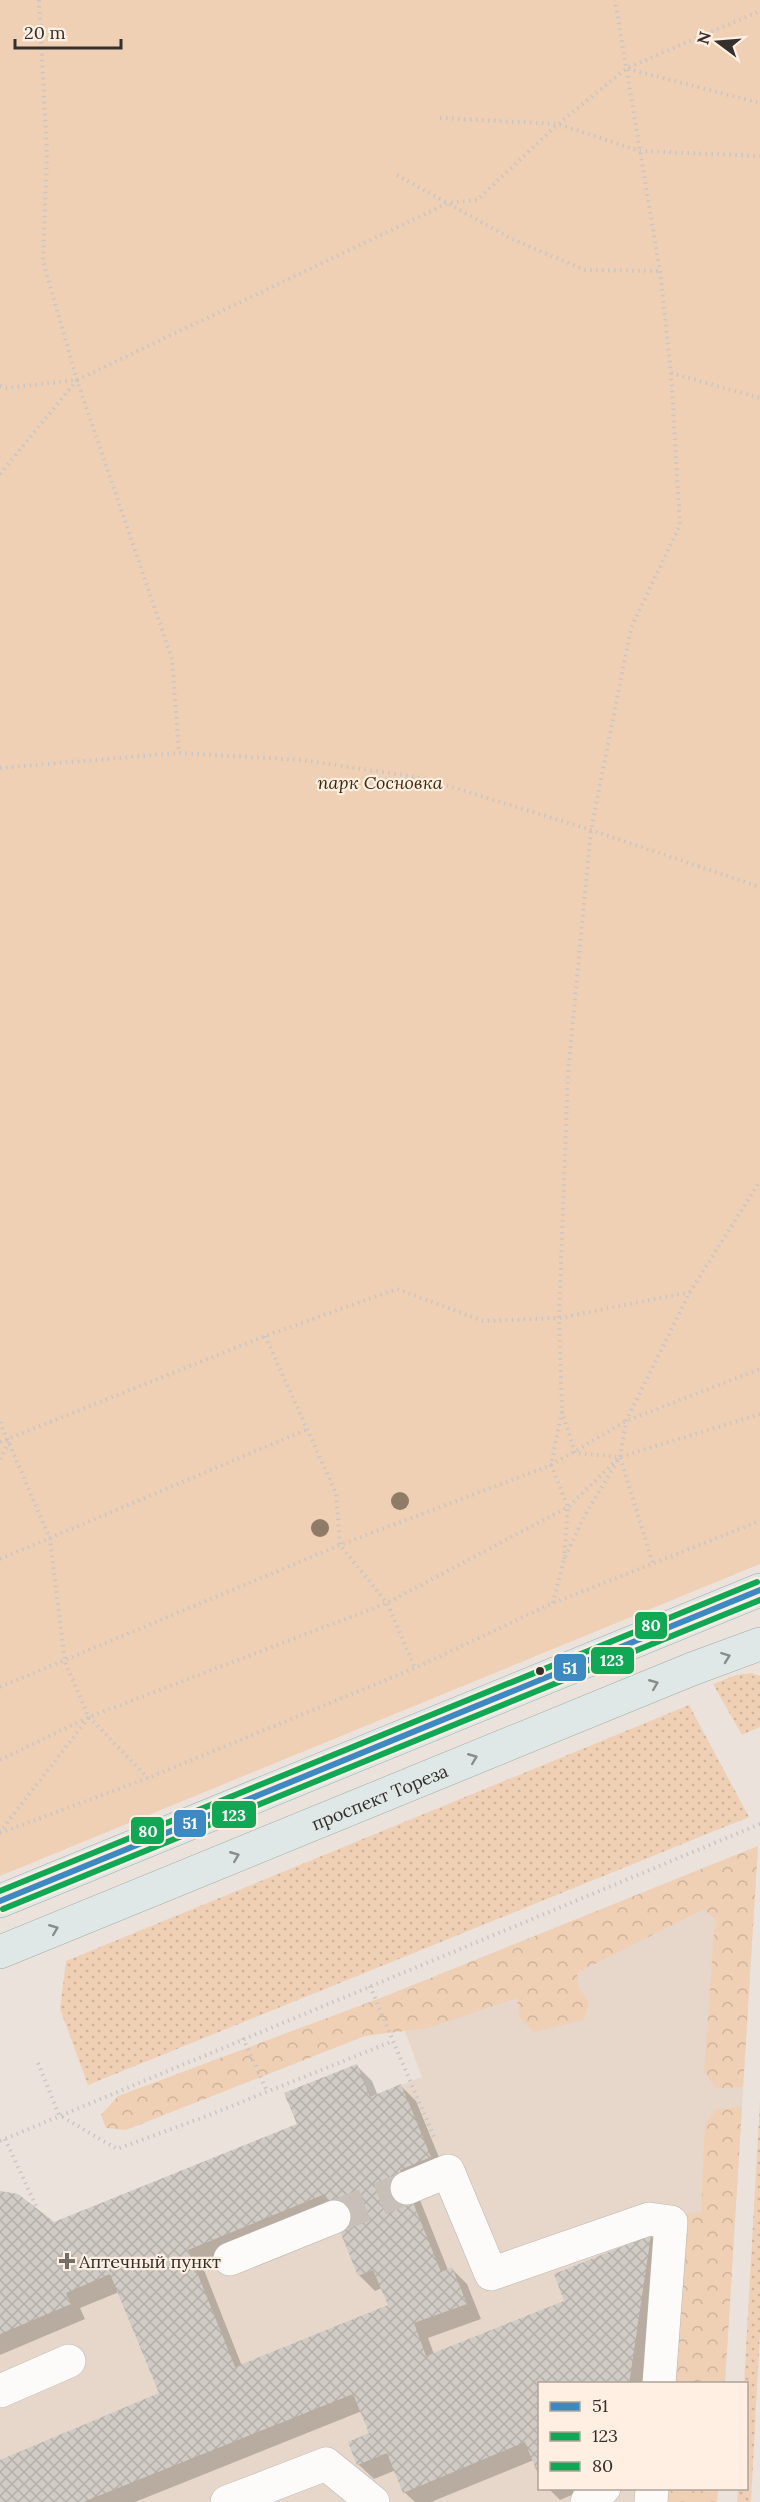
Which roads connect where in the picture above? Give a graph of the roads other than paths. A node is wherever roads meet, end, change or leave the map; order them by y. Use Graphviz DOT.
graph roads {
  1 [pos="760,1590"];
  2 [pos="760,1644"];
  3 [pos="0,1901"];
  4 [pos="0,1952"];
  5 [pos="407,2188"];
  6 [pos="334,2217"];
  7 [pos="230,2259"];
  8 [pos="69,2361"];
  9 [pos="659,2382"];
  10 [pos="0,2391"];
  11 [pos="602,2490"];
  12 [pos="228,2502"];
  13 [pos="373,2502"];
  14 [pos="587,2502"];
  1 -- 3 [label="main road"];
  4 -- 2 [label="main road, проспект Тореза, one-way"];
  5 -- 9 [label="lane"];
  6 -- 7 [label="lane"];
  8 -- 10 [label="lane"];
  11 -- 14 [label="lane"];
  12 -- 13 [label="lane"];
}
